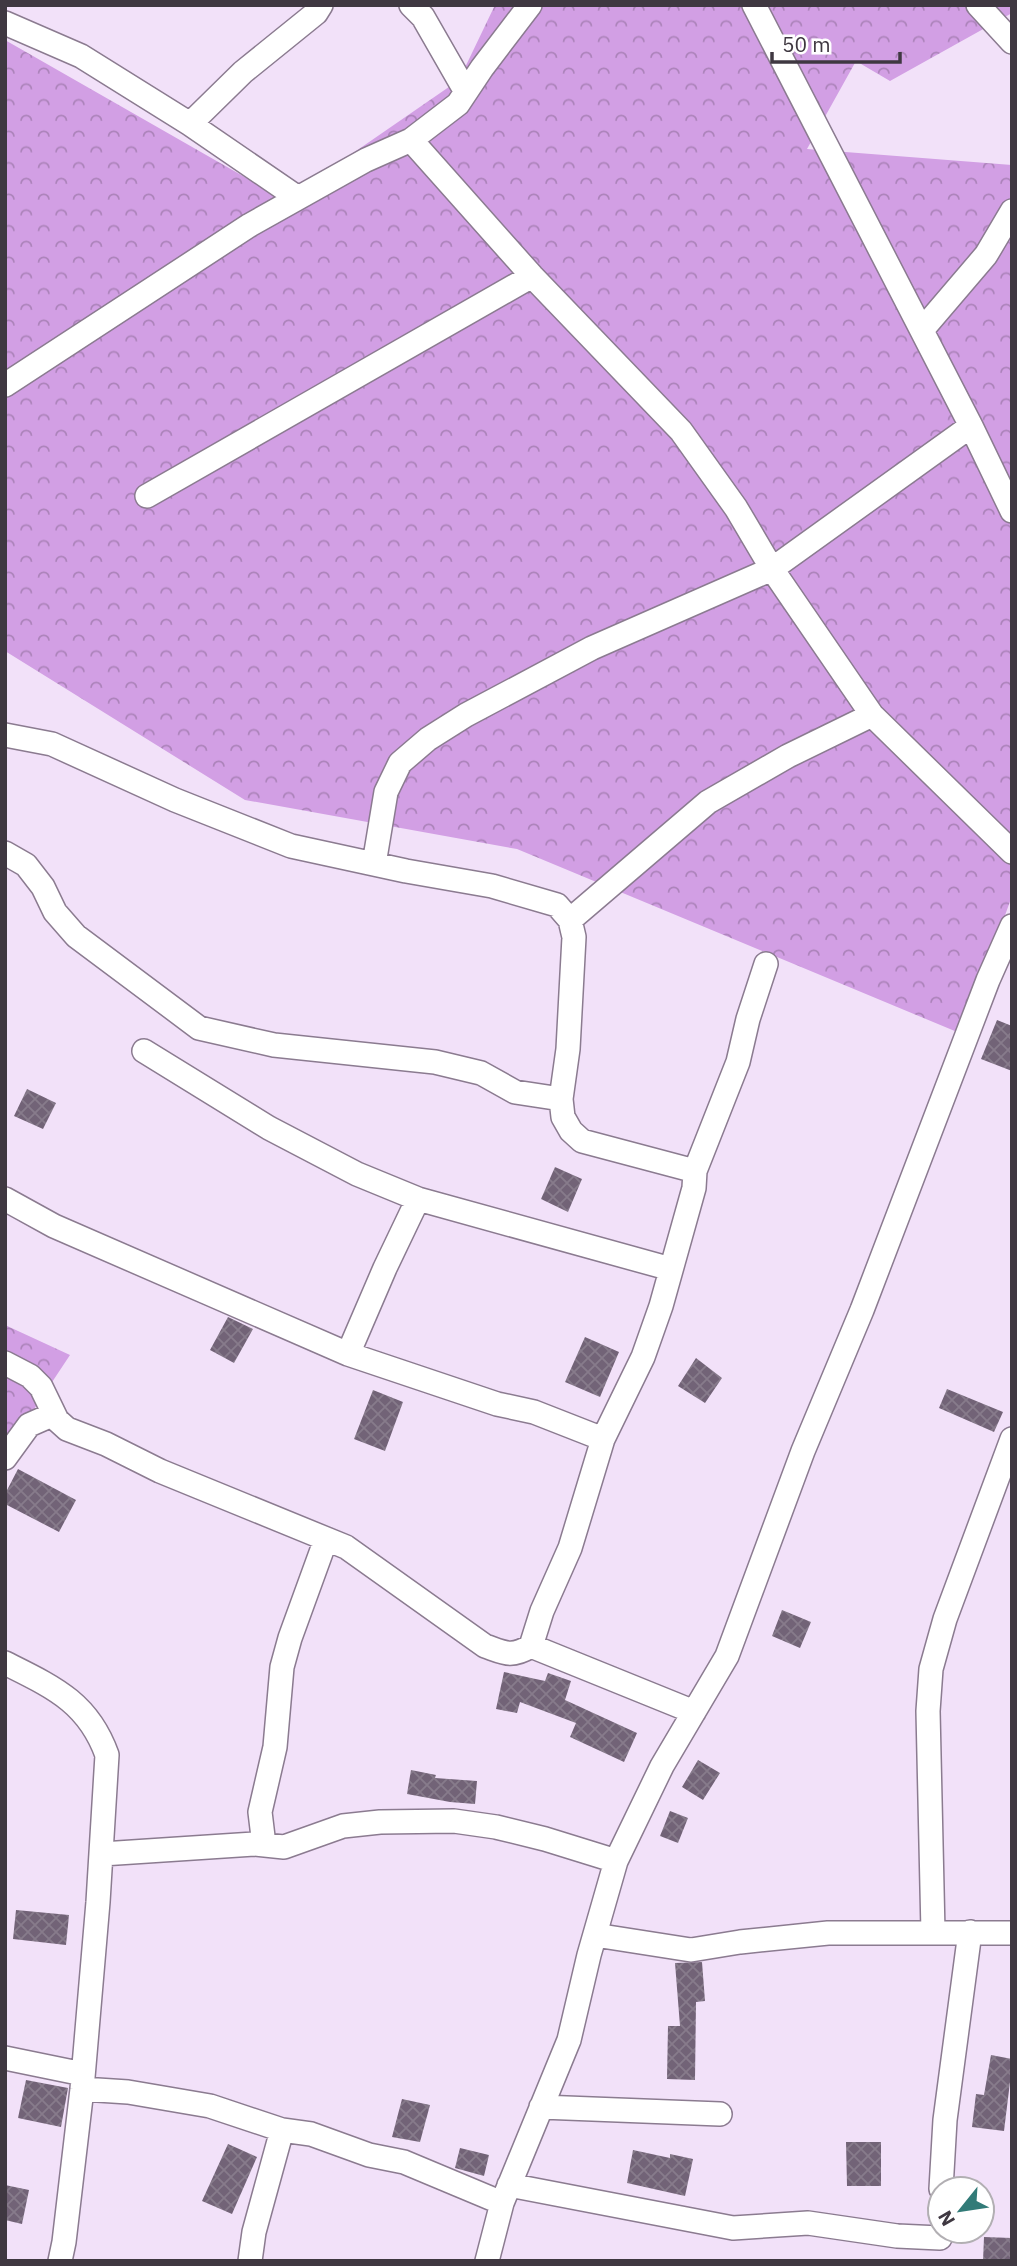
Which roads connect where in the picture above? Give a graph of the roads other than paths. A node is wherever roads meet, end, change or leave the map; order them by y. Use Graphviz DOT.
graph roads {
  1 [pos="321,5"];
  2 [pos="411,5"];
  3 [pos="530,5"];
  4 [pos="754,5"];
  5 [pos="978,5"];
  6 [pos="5,23"];
  7 [pos="1012,42"];
  8 [pos="466,92"];
  9 [pos="190,124"];
  10 [pos="411,140"];
  11 [pos="298,198"];
  12 [pos="1012,211"];
  13 [pos="532,276"];
  14 [pos="922,330"];
  15 [pos="5,385"];
  16 [pos="971,426"];
  17 [pos="146,496"];
  18 [pos="1011,507"];
  19 [pos="772,569"];
  20 [pos="872,715"];
  21 [pos="5,735"];
  22 [pos="1012,852"];
  23 [pos="5,853"];
  24 [pos="374,864"];
  25 [pos="570,920"];
  26 [pos="1012,926"];
  27 [pos="766,964"];
  28 [pos="145,1051"];
  29 [pos="561,1099"];
  30 [pos="695,1171"];
  31 [pos="5,1199"];
  32 [pos="418,1199"];
  33 [pos="671,1269"];
  34 [pos="348,1354"];
  35 [pos="5,1363"];
  36 [pos="54,1414"];
  37 [pos="603,1439"];
  38 [pos="1012,1439"];
  39 [pos="5,1458"];
  40 [pos="326,1539"];
  41 [pos="531,1646"];
  42 [pos="5,1663"];
  43 [pos="694,1712"];
  44 [pos="264,1845"];
  45 [pos="102,1854"];
  46 [pos="616,1861"];
  47 [pos="970,1931"];
  48 [pos="933,1932"];
  49 [pos="1012,1933"];
  50 [pos="595,1935"];
  51 [pos="5,2058"];
  52 [pos="83,2082"];
  53 [pos="541,2107"];
  54 [pos="720,2114"];
  55 [pos="282,2130"];
  56 [pos="941,2175"];
  57 [pos="505,2194"];
  58 [pos="926,2241"];
  59 [pos="60,2261"];
  60 [pos="250,2261"];
  61 [pos="487,2261"];
  1 -- 9 [label="street"];
  2 -- 8 [label="street"];
  3 -- 8 [label="street"];
  4 -- 14 [label="street"];
  5 -- 7 [label="street"];
  6 -- 9 [label="street"];
  8 -- 10 [label="street"];
  9 -- 11 [label="street"];
  10 -- 11 [label="street"];
  10 -- 13 [label="street"];
  11 -- 15 [label="street"];
  12 -- 14 [label="street"];
  13 -- 17 [label="street"];
  13 -- 19 [label="street"];
  14 -- 16 [label="street"];
  16 -- 18 [label="street"];
  16 -- 19 [label="street"];
  19 -- 20 [label="street"];
  19 -- 24 [label="street"];
  20 -- 22 [label="street"];
  20 -- 25 [label="street"];
  21 -- 24 [label="street"];
  23 -- 29 [label="street"];
  24 -- 25 [label="street"];
  25 -- 29 [label="street"];
  26 -- 43 [label="street"];
  27 -- 30 [label="street"];
  28 -- 32 [label="street"];
  29 -- 30 [label="street"];
  30 -- 33 [label="street"];
  31 -- 34 [label="street"];
  32 -- 33 [label="street"];
  32 -- 34 [label="street"];
  33 -- 37 [label="street"];
  34 -- 37 [label="street"];
  35 -- 36 [label="street"];
  36 -- 39 [label="street"];
  36 -- 40 [label="street"];
  37 -- 41 [label="street"];
  38 -- 48 [label="street"];
  40 -- 41 [label="street"];
  40 -- 44 [label="street"];
  41 -- 43 [label="street"];
  42 -- 45 [label="street"];
  43 -- 46 [label="street"];
  44 -- 45 [label="street"];
  44 -- 46 [label="street"];
  45 -- 52 [label="street"];
  46 -- 50 [label="street"];
  47 -- 48 [label="street"];
  47 -- 49 [label="street"];
  47 -- 56 [label="street"];
  48 -- 50 [label="street"];
  50 -- 53 [label="street"];
  51 -- 52 [label="street"];
  52 -- 55 [label="street"];
  52 -- 59 [label="street"];
  53 -- 54 [label="street"];
  53 -- 57 [label="street"];
  55 -- 57 [label="street"];
  55 -- 60 [label="street"];
  57 -- 58 [label="street"];
  57 -- 61 [label="street"];
}
